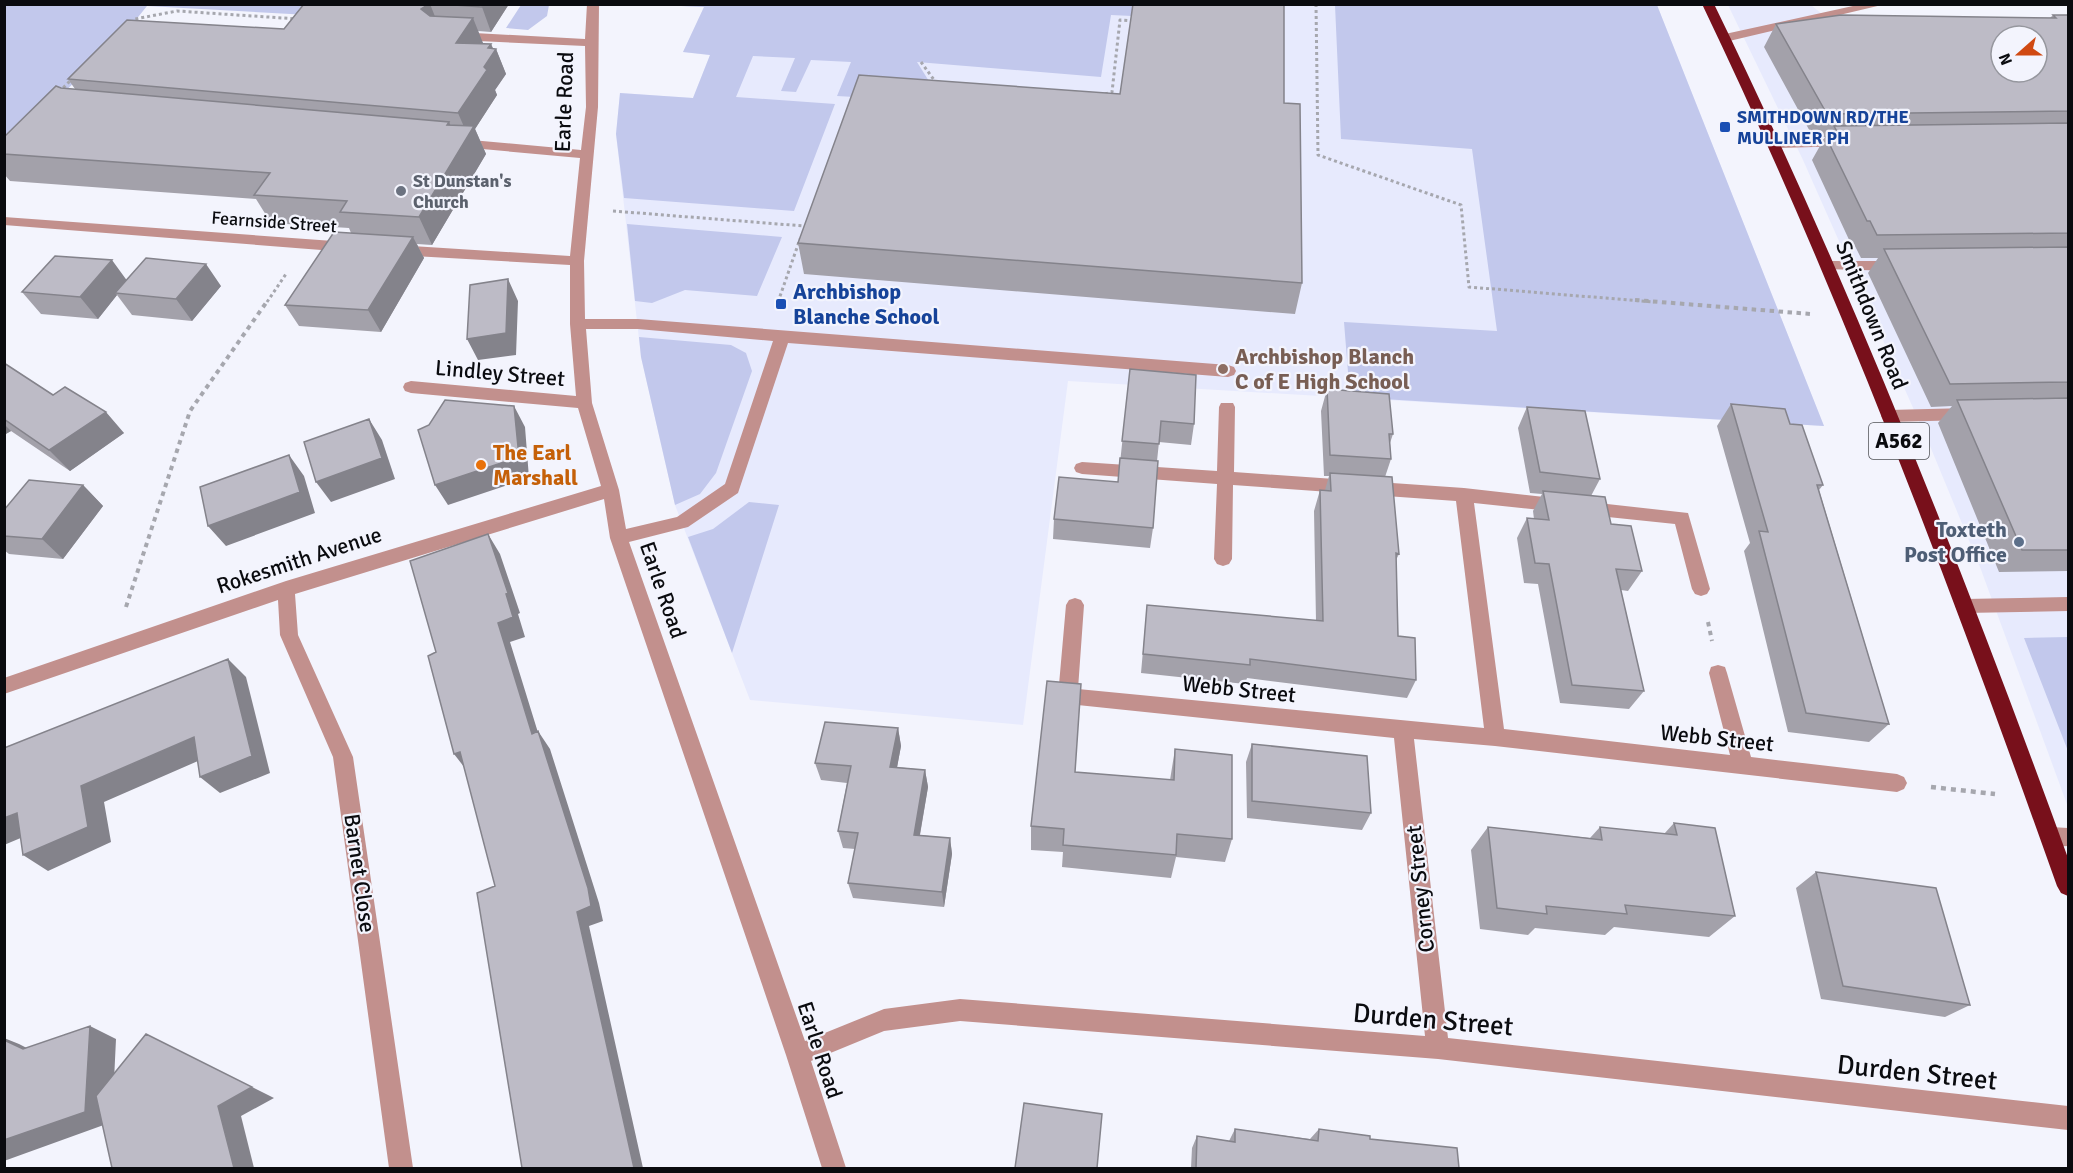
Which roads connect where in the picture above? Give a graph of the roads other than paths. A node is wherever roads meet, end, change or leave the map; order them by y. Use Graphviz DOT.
graph roads {
  1 [pos="593,4"];
  2 [pos="1708,4"];
  3 [pos="1880,4"];
  4 [pos="440,35"];
  5 [pos="1725,38"];
  6 [pos="591,43"];
  7 [pos="445,142"];
  8 [pos="1855,143"];
  9 [pos="1774,144"];
  10 [pos="586,154"];
  11 [pos="4,221"];
  12 [pos="577,261"];
  13 [pos="1909,265"];
  14 [pos="1828,266"];
  15 [pos="578,324"];
  16 [pos="774,336"];
  17 [pos="1227,371"];
  18 [pos="411,387"];
  19 [pos="584,403"];
  20 [pos="1227,407"];
  21 [pos="1980,414"];
  22 [pos="1889,416"];
  23 [pos="1082,468"];
  24 [pos="1225,478"];
  25 [pos="610,490"];
  26 [pos="1464,495"];
  27 [pos="619,538"];
  28 [pos="1223,560"];
  29 [pos="286,588"];
  30 [pos="1701,589"];
  31 [pos="2068,604"];
  32 [pos="1075,605"];
  33 [pos="1964,606"];
  34 [pos="1718,673"];
  35 [pos="4,686"];
  36 [pos="1403,730"];
  37 [pos="1495,737"];
  38 [pos="1743,765"];
  39 [pos="1897,783"];
  40 [pos="2060,837"];
  41 [pos="2068,885"];
  42 [pos="1438,1048"];
  43 [pos="798,1055"];
  44 [pos="2068,1118"];
  45 [pos="400,1168"];
  46 [pos="834,1168"];
  1 -- 6 [label="street, Earle Road"];
  2 -- 5 [label="highway, Smithdown Road / A562"];
  3 -- 5 [label="street"];
  4 -- 6 [label="street"];
  5 -- 9 [label="highway, Smithdown Road / A562"];
  6 -- 10 [label="street, Earle Road"];
  7 -- 10 [label="street"];
  8 -- 9 [label="street"];
  9 -- 14 [label="highway, Smithdown Road / A562"];
  10 -- 12 [label="street, Earle Road"];
  11 -- 12 [label="street, Fearnside Street"];
  12 -- 15 [label="street, Earle Road"];
  13 -- 14 [label="street"];
  14 -- 22 [label="highway, Smithdown Road / A562"];
  15 -- 16 [label="street"];
  15 -- 19 [label="street, Earle Road"];
  16 -- 17 [label="street"];
  16 -- 27 [label="street"];
  18 -- 19 [label="street, Lindley Street"];
  19 -- 25 [label="street, Earle Road"];
  20 -- 24 [label="street"];
  21 -- 22 [label="street"];
  22 -- 33 [label="highway, Smithdown Road / A562"];
  23 -- 24 [label="street"];
  24 -- 26 [label="street"];
  24 -- 28 [label="street"];
  25 -- 27 [label="street, Earle Road"];
  25 -- 29 [label="street, Rokesmith Avenue"];
  26 -- 30 [label="street"];
  26 -- 37 [label="street"];
  27 -- 43 [label="street, Earle Road"];
  29 -- 35 [label="street, Rokesmith Avenue"];
  29 -- 45 [label="street, Barnet Close"];
  31 -- 33 [label="street"];
  32 -- 36 [label="street, Webb Street"];
  33 -- 40 [label="highway, Smithdown Road / A562"];
  34 -- 38 [label="street"];
  36 -- 37 [label="street, Webb Street"];
  36 -- 42 [label="street, Corney Street"];
  37 -- 38 [label="street, Webb Street"];
  38 -- 39 [label="street, Webb Street"];
  40 -- 41 [label="highway, Smithdown Road / A562"];
  42 -- 43 [label="street, Durden Street"];
  42 -- 44 [label="street, Durden Street"];
  43 -- 46 [label="street, Earle Road"];
}
